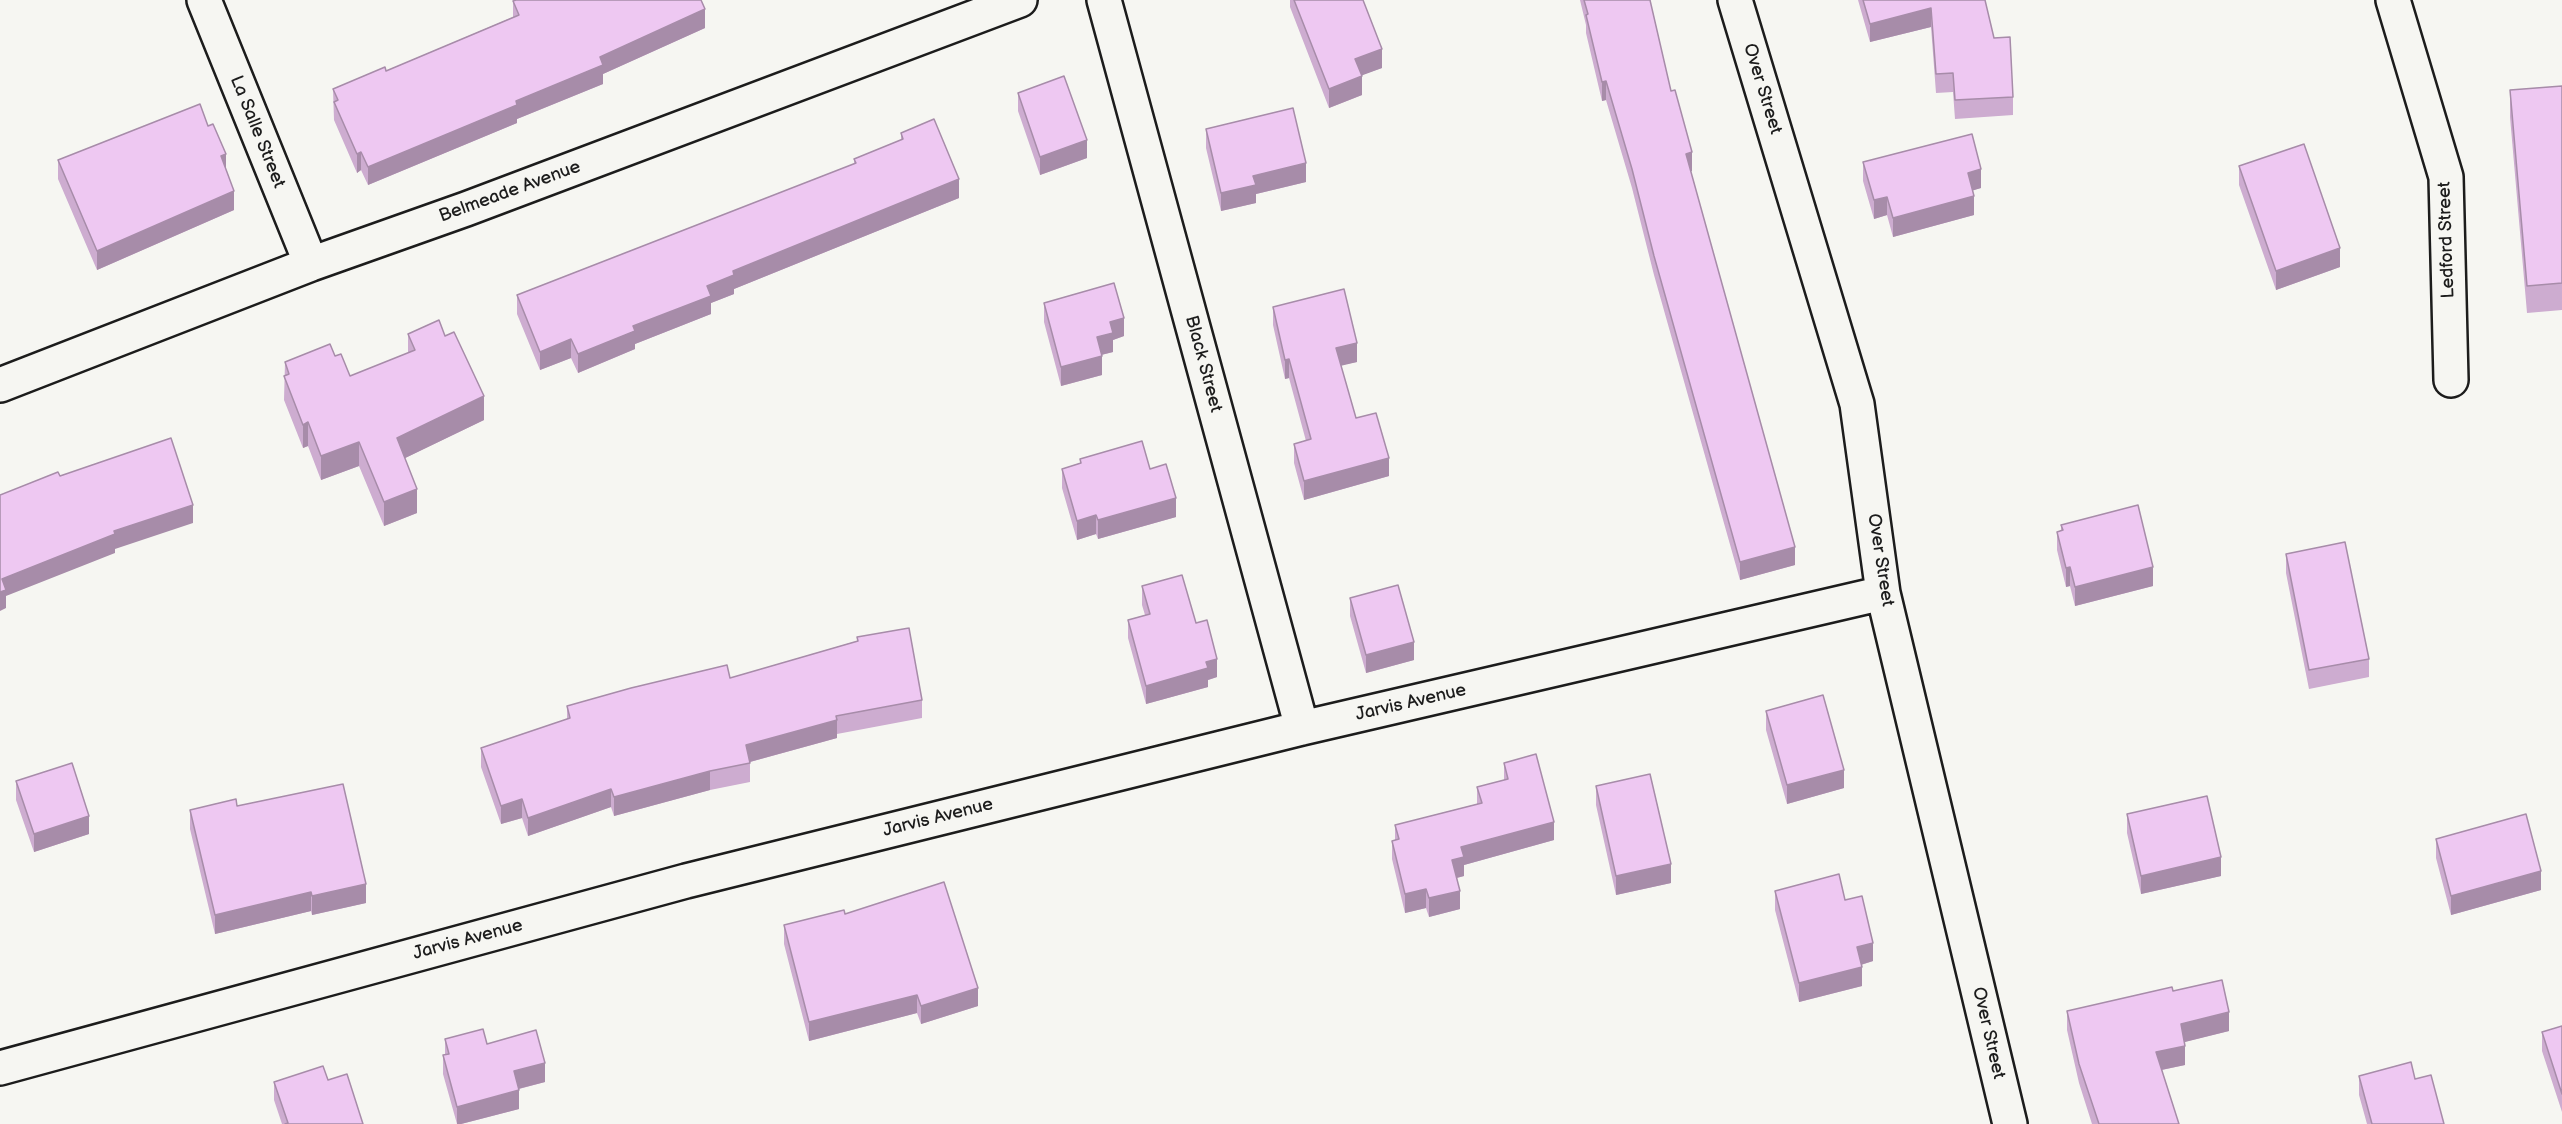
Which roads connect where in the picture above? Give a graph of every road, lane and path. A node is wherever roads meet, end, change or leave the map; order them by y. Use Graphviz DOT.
graph roads {
  1 [pos="204,0"];
  2 [pos="1020,0"];
  3 [pos="1104,0"];
  4 [pos="1735,0"];
  5 [pos="2393,0"];
  6 [pos="311,264"];
  7 [pos="2451,380"];
  8 [pos="0,385"];
  9 [pos="1883,593"];
  10 [pos="1302,728"];
  11 [pos="0,1068"];
  12 [pos="2010,1124"];
  1 -- 6 [label="street, La Salle Street"];
  2 -- 6 [label="street, Belmeade Avenue"];
  3 -- 10 [label="street, Black Street"];
  4 -- 9 [label="street, Over Street"];
  5 -- 7 [label="street, Ledford Street"];
  6 -- 8 [label="street, Belmeade Avenue"];
  9 -- 10 [label="street, Jarvis Avenue"];
  9 -- 12 [label="street, Over Street"];
  10 -- 11 [label="street, Jarvis Avenue"];
}
